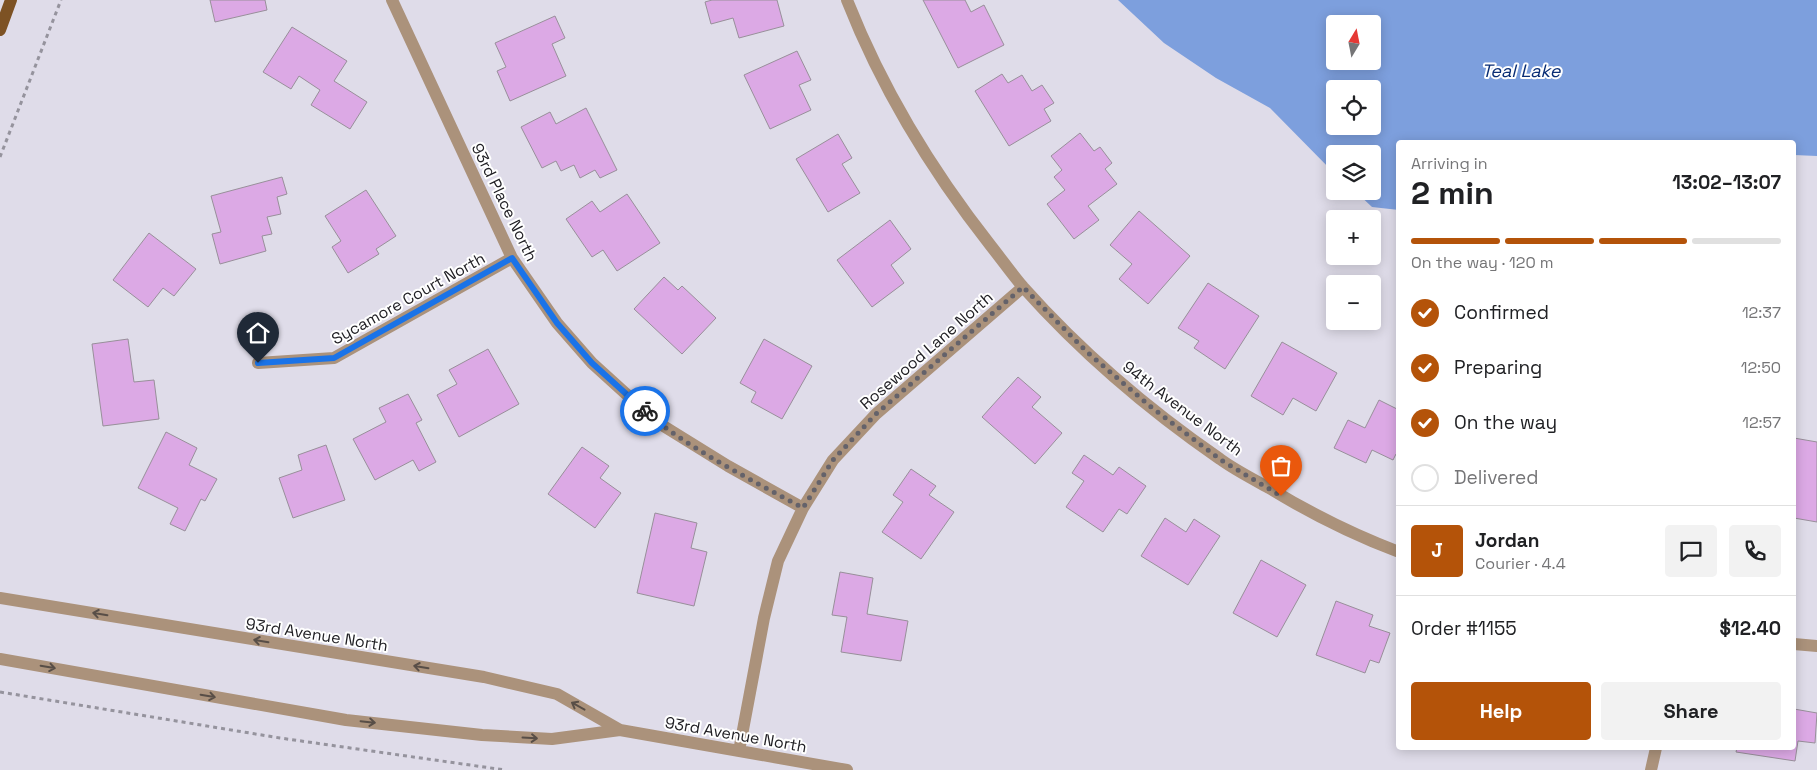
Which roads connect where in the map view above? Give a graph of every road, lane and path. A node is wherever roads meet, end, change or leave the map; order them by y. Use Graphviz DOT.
graph roads {
  1 [pos="11,0"];
  2 [pos="61,0"];
  3 [pos="392,0"];
  4 [pos="847,0"];
  5 [pos="0,30"];
  6 [pos="0,157"];
  7 [pos="512,258"];
  8 [pos="1023,287"];
  9 [pos="258,363"];
  10 [pos="803,508"];
  11 [pos="1396,551"];
  12 [pos="0,598"];
  13 [pos="1796,644"];
  14 [pos="1817,646"];
  15 [pos="0,659"];
  16 [pos="0,692"];
  17 [pos="620,730"];
  18 [pos="1656,750"];
  19 [pos="739,752"];
  20 [pos="505,770"];
  21 [pos="847,770"];
  22 [pos="1651,770"];
  1 -- 5 [label="main road"];
  2 -- 6 [label="path"];
  3 -- 7 [label="street, 93rd Place North"];
  4 -- 8 [label="street"];
  7 -- 9 [label="street, Sycamore Court North"];
  7 -- 10 [label="street, 93rd Place North"];
  8 -- 10 [label="street, Rosewood Lane North"];
  8 -- 11 [label="street, 94th Avenue North"];
  10 -- 19 [label="street, Rosewood Lane North"];
  17 -- 12 [label="street, 93rd Avenue North, one-way"];
  13 -- 14 [label="street"];
  15 -- 17 [label="street, 93rd Avenue North, one-way"];
  16 -- 20 [label="path"];
  17 -- 19 [label="street, 93rd Avenue North"];
  18 -- 22 [label="street"];
  19 -- 21 [label="street, 93rd Avenue North"];
}
